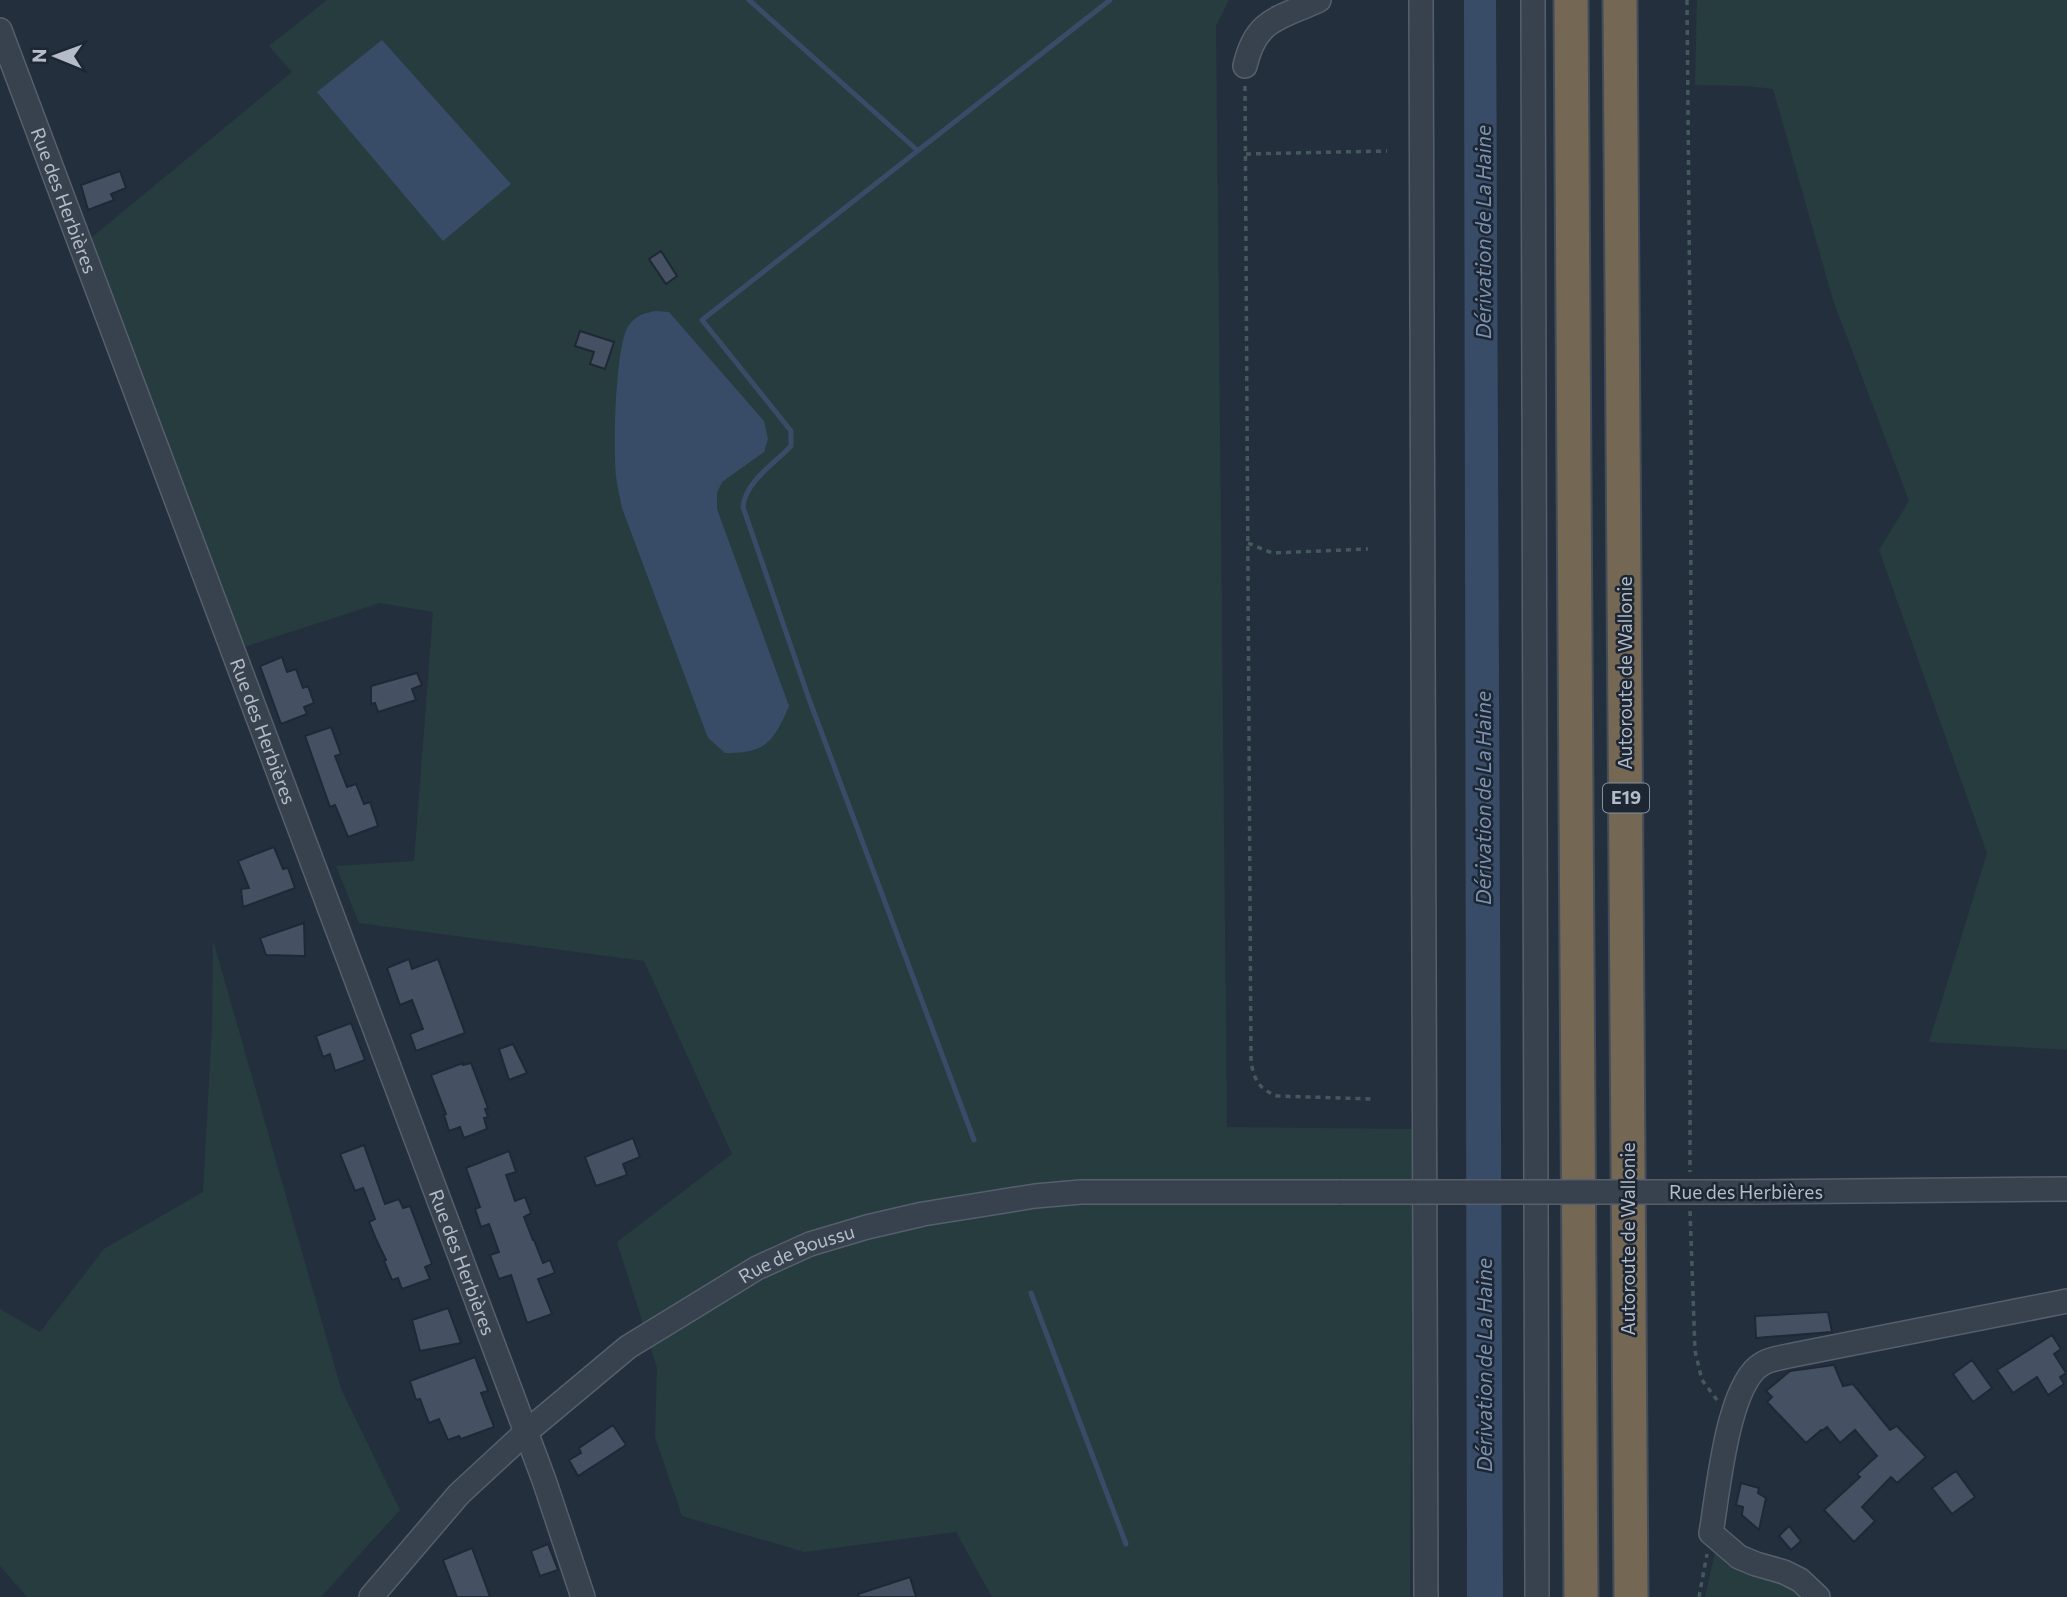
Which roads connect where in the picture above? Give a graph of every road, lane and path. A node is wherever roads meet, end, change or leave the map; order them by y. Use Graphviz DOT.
graph roads {
  1 [pos="1319,0"];
  2 [pos="1421,0"];
  3 [pos="1533,0"];
  4 [pos="1571,0"];
  5 [pos="1620,0"];
  6 [pos="1687,0"];
  7 [pos="0,30"];
  8 [pos="1245,66"];
  9 [pos="1387,151"];
  10 [pos="1246,153"];
  11 [pos="1248,543"];
  12 [pos="1368,549"];
  13 [pos="1373,1099"];
  14 [pos="1690,1177"];
  15 [pos="2067,1189"];
  16 [pos="1341,1192"];
  17 [pos="1690,1205"];
  18 [pos="2067,1301"];
  19 [pos="1732,1412"];
  20 [pos="525,1433"];
  21 [pos="1711,1533"];
  22 [pos="370,1597"];
  23 [pos="583,1597"];
  24 [pos="1426,1597"];
  25 [pos="1537,1597"];
  26 [pos="1581,1597"];
  27 [pos="1630,1597"];
  28 [pos="1699,1597"];
  29 [pos="1818,1597"];
  1 -- 8 [label="street"];
  2 -- 24 [label="street"];
  3 -- 25 [label="street"];
  4 -- 26 [label="highway, E19"];
  5 -- 27 [label="highway, Autoroute de Wallonie / E19"];
  6 -- 14 [label="path"];
  7 -- 20 [label="street, Rue des Herbières"];
  8 -- 10 [label="path"];
  9 -- 10 [label="path"];
  10 -- 11 [label="path"];
  11 -- 12 [label="path"];
  11 -- 13 [label="path"];
  15 -- 16 [label="street, Rue des Herbières, bridge"];
  16 -- 20 [label="street, Rue de Boussu"];
  17 -- 19 [label="path"];
  18 -- 19 [label="street"];
  19 -- 21 [label="street"];
  20 -- 22 [label="street, Rue de Boussu"];
  20 -- 23 [label="street, Rue des Herbières"];
  21 -- 28 [label="path"];
  21 -- 29 [label="street"];
}
